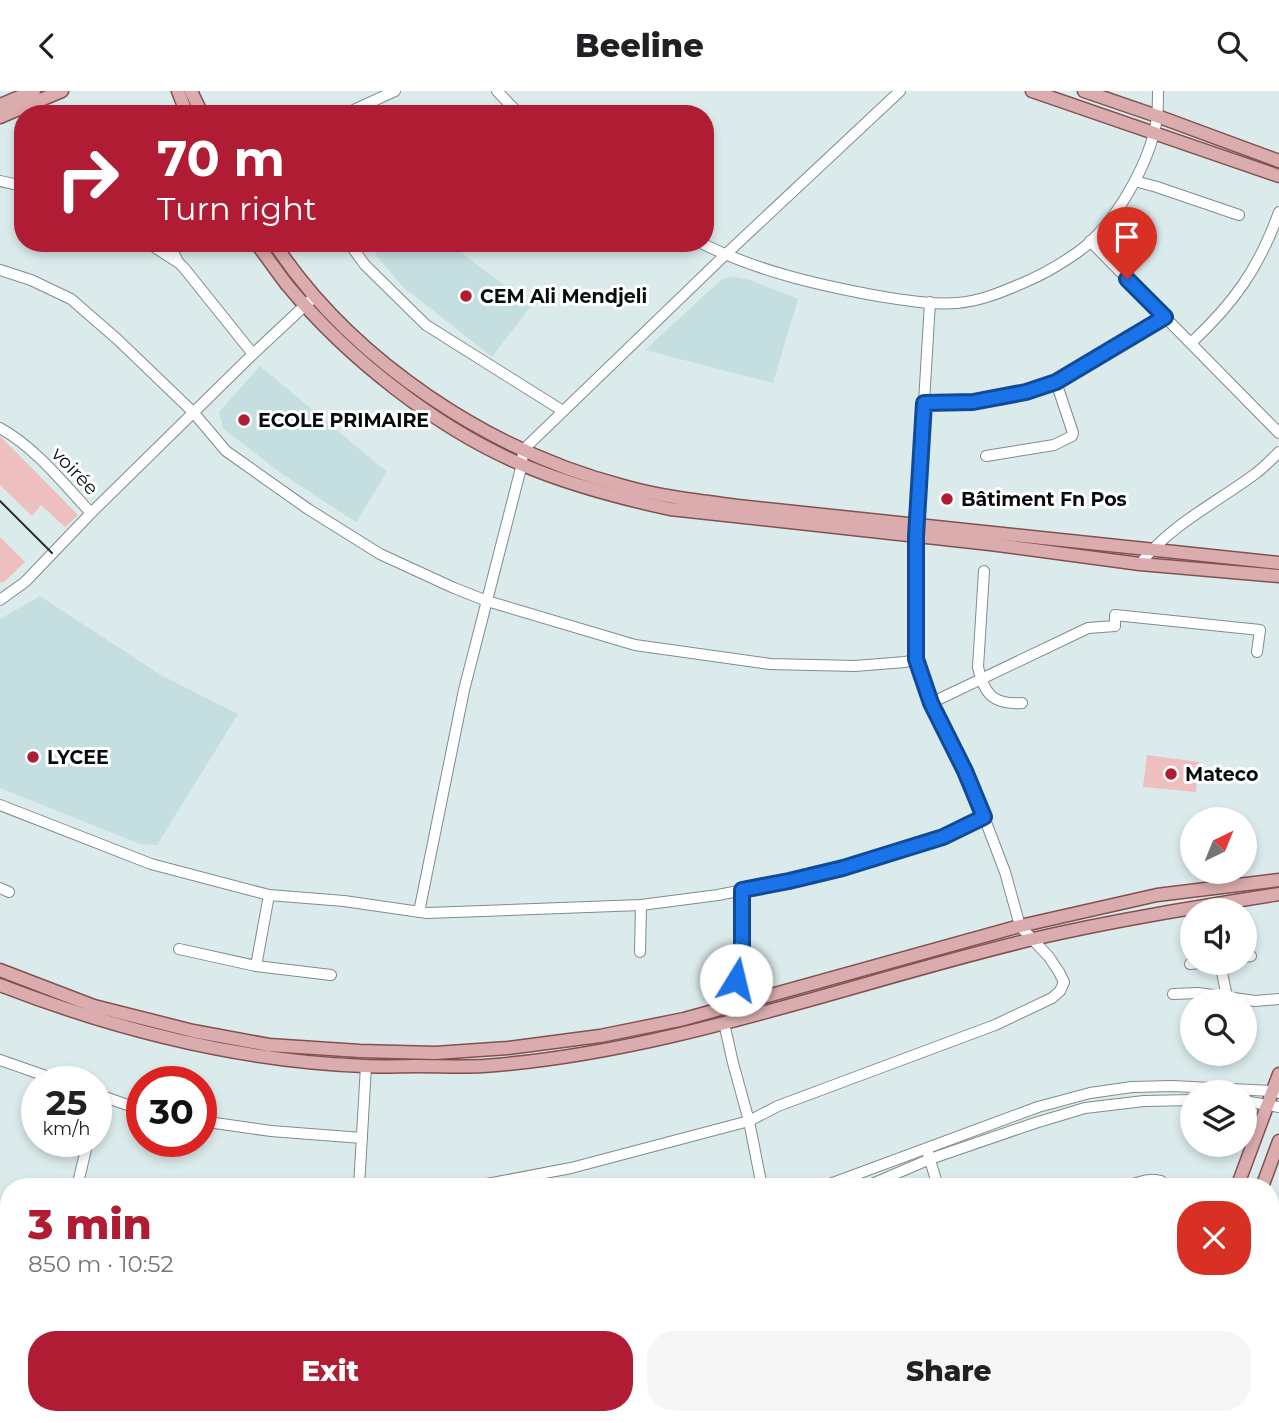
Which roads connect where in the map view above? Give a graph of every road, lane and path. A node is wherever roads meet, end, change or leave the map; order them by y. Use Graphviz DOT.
graph roads {
  1 [pos="34,91"];
  2 [pos="62,91"];
  3 [pos="395,91"];
  4 [pos="497,91"];
  5 [pos="900,91"];
  6 [pos="1032,91"];
  7 [pos="1084,91"];
  8 [pos="1158,91"];
  9 [pos="14,100"];
  10 [pos="0,105"];
  11 [pos="365,105"];
  12 [pos="510,105"];
  13 [pos="1157,116"];
  14 [pos="0,117"];
  15 [pos="1154,133"];
  16 [pos="1279,161"];
  17 [pos="1279,176"];
  18 [pos="1135,181"];
  19 [pos="1239,215"];
  20 [pos="1278,219"];
  21 [pos="1090,241"];
  22 [pos="714,250"];
  23 [pos="162,252"];
  24 [pos="174,252"];
  25 [pos="263,252"];
  26 [pos="280,252"];
  27 [pos="356,252"];
  28 [pos="725,255"];
  29 [pos="179,263"];
  30 [pos="0,270"];
  31 [pos="310,300"];
  32 [pos="930,302"];
  33 [pos="1165,317"];
  34 [pos="1191,343"];
  35 [pos="253,354"];
  36 [pos="1056,382"];
  37 [pos="924,403"];
  38 [pos="563,411"];
  39 [pos="193,412"];
  40 [pos="0,428"];
  41 [pos="1279,433"];
  42 [pos="523,450"];
  43 [pos="1279,452"];
  44 [pos="986,456"];
  45 [pos="522,464"];
  46 [pos="91,513"];
  47 [pos="916,530"];
  48 [pos="1151,550"];
  49 [pos="1279,563"];
  50 [pos="1140,564"];
  51 [pos="984,571"];
  52 [pos="1279,576"];
  53 [pos="0,600"];
  54 [pos="487,601"];
  55 [pos="1257,652"];
  56 [pos="916,659"];
  57 [pos="981,679"];
  58 [pos="931,703"];
  59 [pos="1022,703"];
  60 [pos="0,806"];
  61 [pos="984,817"];
  62 [pos="1279,880"];
  63 [pos="742,890"];
  64 [pos="1279,894"];
  65 [pos="269,895"];
  66 [pos="641,905"];
  67 [pos="419,912"];
  68 [pos="1020,926"];
  69 [pos="1034,939"];
  70 [pos="180,949"];
  71 [pos="640,952"];
  72 [pos="256,966"];
  73 [pos="0,970"];
  74 [pos="331,975"];
  75 [pos="0,985"];
  76 [pos="1173,994"];
  77 [pos="1180,994"];
  78 [pos="1279,999"];
  79 [pos="1257,1001"];
  80 [pos="742,1003"];
  81 [pos="724,1023"];
  82 [pos="616,1033"];
  83 [pos="619,1046"];
  84 [pos="0,1060"];
  85 [pos="366,1066"];
  86 [pos="21,1067"];
  87 [pos="1279,1074"];
  88 [pos="1276,1092"];
  89 [pos="1180,1100"];
  90 [pos="1273,1105"];
  91 [pos="749,1121"];
  92 [pos="217,1124"];
  93 [pos="362,1138"];
  94 [pos="1279,1141"];
  95 [pos="927,1147"];
  96 [pos="84,1157"];
  97 [pos="930,1159"];
  98 [pos="78,1178"];
  99 [pos="360,1178"];
  100 [pos="518,1178"];
  101 [pos="760,1178"];
  102 [pos="846,1178"];
  103 [pos="886,1178"];
  104 [pos="935,1178"];
  105 [pos="1241,1178"];
  106 [pos="1265,1178"];
  1 -- 9 [label="main road"];
  2 -- 9 [label="main road"];
  3 -- 11 [label="street"];
  4 -- 12 [label="street"];
  5 -- 28 [label="street"];
  6 -- 15 [label="main road"];
  7 -- 13 [label="main road"];
  8 -- 13 [label="street"];
  9 -- 10 [label="main road"];
  9 -- 14 [label="main road"];
  13 -- 15 [label="street"];
  13 -- 16 [label="main road"];
  15 -- 17 [label="main road"];
  15 -- 18 [label="street"];
  18 -- 19 [label="street"];
  18 -- 21 [label="street"];
  20 -- 34 [label="street"];
  21 -- 32 [label="street"];
  21 -- 33 [label="street"];
  22 -- 28 [label="street"];
  23 -- 29 [label="street"];
  24 -- 29 [label="street"];
  25 -- 31 [label="main road"];
  26 -- 31 [label="main road"];
  27 -- 38 [label="street"];
  28 -- 32 [label="street"];
  28 -- 38 [label="street"];
  29 -- 35 [label="street"];
  30 -- 39 [label="street"];
  31 -- 35 [label="street"];
  31 -- 42 [label="main road"];
  31 -- 45 [label="main road"];
  32 -- 37 [label="street"];
  33 -- 34 [label="street"];
  33 -- 36 [label="street"];
  34 -- 41 [label="street"];
  35 -- 39 [label="street"];
  36 -- 37 [label="street"];
  36 -- 44 [label="street"];
  37 -- 47 [label="street"];
  38 -- 42 [label="street"];
  39 -- 46 [label="street"];
  39 -- 54 [label="street"];
  40 -- 46 [label="street, voirée"];
  42 -- 45 [label="street"];
  42 -- 47 [label="main road"];
  43 -- 48 [label="street"];
  45 -- 47 [label="main road"];
  45 -- 54 [label="street"];
  46 -- 53 [label="street, voirée"];
  47 -- 48 [label="main road"];
  47 -- 50 [label="main road"];
  47 -- 56 [label="street"];
  48 -- 49 [label="main road"];
  48 -- 50 [label="street"];
  50 -- 52 [label="main road"];
  51 -- 57 [label="street"];
  54 -- 56 [label="street"];
  54 -- 67 [label="street"];
  55 -- 57 [label="street"];
  56 -- 58 [label="street"];
  57 -- 58 [label="street"];
  57 -- 59 [label="street"];
  58 -- 61 [label="street"];
  60 -- 65 [label="street"];
  61 -- 63 [label="street"];
  61 -- 68 [label="street"];
  62 -- 68 [label="main road"];
  63 -- 66 [label="street"];
  63 -- 80 [label="street"];
  64 -- 69 [label="main road"];
  65 -- 67 [label="street"];
  65 -- 72 [label="street"];
  66 -- 67 [label="street"];
  66 -- 71 [label="street"];
  68 -- 69 [label="street"];
  68 -- 80 [label="main road"];
  69 -- 81 [label="main road"];
  69 -- 91 [label="street"];
  70 -- 72 [label="street"];
  72 -- 74 [label="street"];
  73 -- 82 [label="main road"];
  75 -- 85 [label="main road"];
  76 -- 77 [label="street"];
  78 -- 79 [label="street"];
  80 -- 82 [label="main road"];
  81 -- 83 [label="main road"];
  81 -- 91 [label="street"];
  82 -- 83 [label="main road"];
  83 -- 85 [label="main road"];
  84 -- 86 [label="street"];
  85 -- 93 [label="street"];
  87 -- 88 [label="main road"];
  88 -- 90 [label="main road"];
  88 -- 95 [label="street"];
  89 -- 97 [label="street"];
  90 -- 105 [label="main road"];
  91 -- 100 [label="street"];
  91 -- 101 [label="street"];
  92 -- 93 [label="street"];
  93 -- 99 [label="street"];
  94 -- 106 [label="main road"];
  95 -- 97 [label="street"];
  95 -- 102 [label="street"];
  96 -- 98 [label="street"];
  97 -- 103 [label="street"];
  97 -- 104 [label="street"];
}
